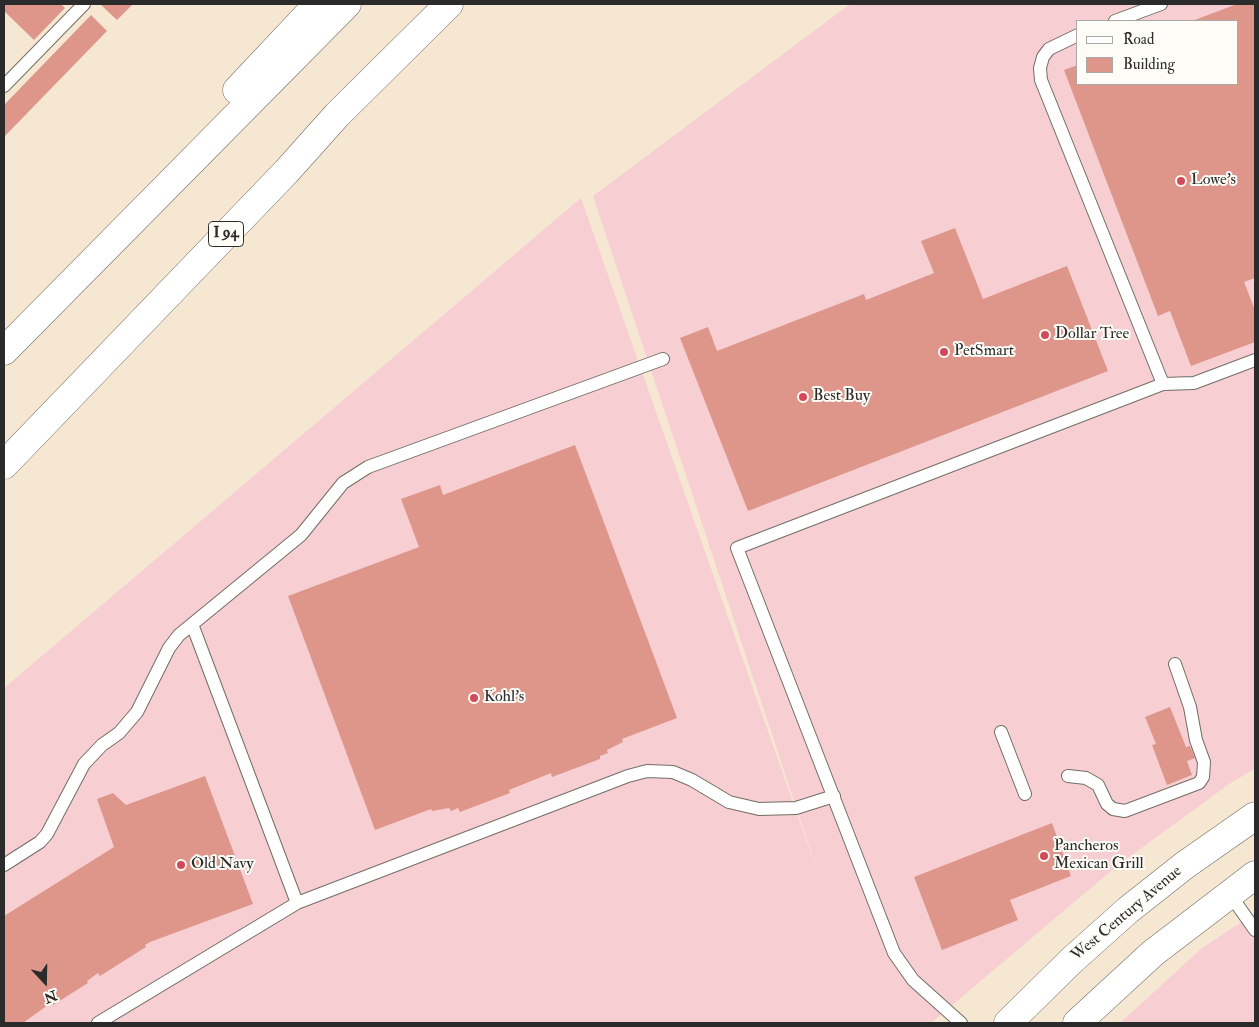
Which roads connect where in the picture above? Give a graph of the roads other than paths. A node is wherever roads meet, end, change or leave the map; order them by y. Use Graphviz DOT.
graph roads {
  1 [pos="84,4"];
  2 [pos="318,4"];
  3 [pos="348,4"];
  4 [pos="1161,4"];
  5 [pos="447,7"];
  6 [pos="1118,20"];
  7 [pos="1076,36"];
  8 [pos="4,86"];
  9 [pos="4,341"];
  10 [pos="4,352"];
  11 [pos="663,359"];
  12 [pos="1255,360"];
  13 [pos="1163,384"];
  14 [pos="4,465"];
  15 [pos="192,624"];
  16 [pos="1175,664"];
  17 [pos="1001,732"];
  18 [pos="1068,776"];
  19 [pos="1025,794"];
  20 [pos="834,796"];
  21 [pos="1255,816"];
  22 [pos="4,865"];
  23 [pos="1255,876"];
  24 [pos="1230,893"];
  25 [pos="297,903"];
  26 [pos="1255,930"];
  27 [pos="98,1023"];
  28 [pos="961,1023"];
  29 [pos="1008,1023"];
  30 [pos="1077,1023"];
  1 -- 8 [label="lane"];
  2 -- 9 [label="main road"];
  3 -- 10 [label="main road"];
  4 -- 6 [label="lane"];
  5 -- 14 [label="main road, I 94"];
  7 -- 13 [label="lane"];
  11 -- 15 [label="lane"];
  12 -- 13 [label="lane"];
  13 -- 20 [label="lane"];
  15 -- 22 [label="lane"];
  15 -- 25 [label="lane"];
  16 -- 18 [label="lane"];
  17 -- 19 [label="lane"];
  20 -- 25 [label="lane"];
  20 -- 28 [label="lane"];
  21 -- 29 [label="main road, West Century Avenue"];
  23 -- 24 [label="main road"];
  24 -- 26 [label="lane"];
  24 -- 30 [label="main road"];
  25 -- 27 [label="lane"];
}
